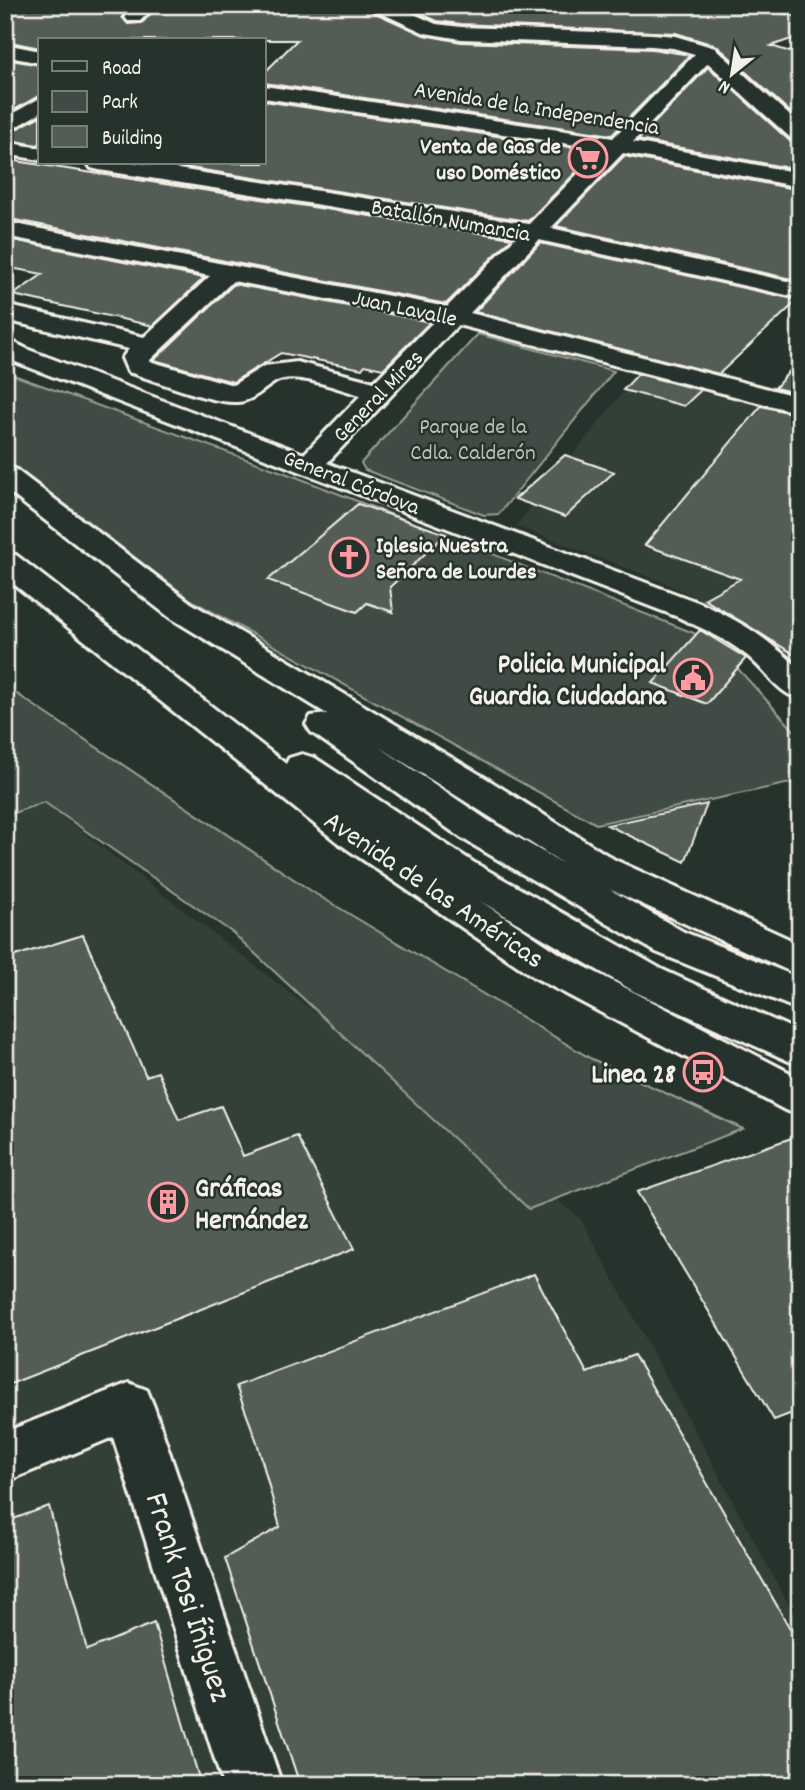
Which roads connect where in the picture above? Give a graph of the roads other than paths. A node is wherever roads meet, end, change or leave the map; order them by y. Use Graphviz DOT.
graph roads {
  1 [pos="378,5"];
  2 [pos="5,50"];
  3 [pos="708,52"];
  4 [pos="38,57"];
  5 [pos="266,92"];
  6 [pos="38,105"];
  7 [pos="5,127"];
  8 [pos="800,136"];
  9 [pos="617,145"];
  10 [pos="5,148"];
  11 [pos="38,154"];
  12 [pos="105,164"];
  13 [pos="800,180"];
  14 [pos="5,229"];
  15 [pos="533,232"];
  16 [pos="229,271"];
  17 [pos="800,291"];
  18 [pos="5,312"];
  19 [pos="452,316"];
  20 [pos="5,346"];
  21 [pos="148,346"];
  22 [pos="381,392"];
  23 [pos="800,405"];
  24 [pos="309,465"];
  25 [pos="5,475"];
  26 [pos="5,562"];
  27 [pos="180,610"];
  28 [pos="98,634"];
  29 [pos="800,688"];
  30 [pos="800,961"];
  31 [pos="800,995"];
  32 [pos="800,1050"];
  33 [pos="800,1098"];
  34 [pos="5,1457"];
  35 [pos="253,1785"];
  1 -- 3 [label="street"];
  2 -- 4 [label="street"];
  3 -- 8 [label="street"];
  3 -- 9 [label="street, General Mires"];
  5 -- 9 [label="street, Avenida de la Independencia"];
  6 -- 7 [label="street"];
  9 -- 13 [label="street, Avenida de la Independencia"];
  9 -- 15 [label="street, General Mires"];
  10 -- 11 [label="street"];
  12 -- 15 [label="street, Batallón Numancia"];
  14 -- 16 [label="street, Juan Lavalle"];
  15 -- 17 [label="street, Batallón Numancia"];
  15 -- 19 [label="street, General Mires"];
  16 -- 19 [label="street, Juan Lavalle"];
  16 -- 21 [label="street"];
  18 -- 21 [label="street"];
  19 -- 22 [label="street, General Mires"];
  19 -- 23 [label="street, Juan Lavalle"];
  20 -- 24 [label="street, General Córdova"];
  21 -- 22 [label="street"];
  22 -- 24 [label="street, General Mires"];
  24 -- 29 [label="street, General Córdova"];
  25 -- 27 [label="street"];
  26 -- 28 [label="street, Avenida de las Américas"];
  27 -- 30 [label="street"];
  27 -- 31 [label="street"];
  28 -- 32 [label="street, Avenida de las Américas"];
  28 -- 33 [label="street, Avenida de las Américas"];
  34 -- 35 [label="street, Frank Tosi Íñiguez"];
}
